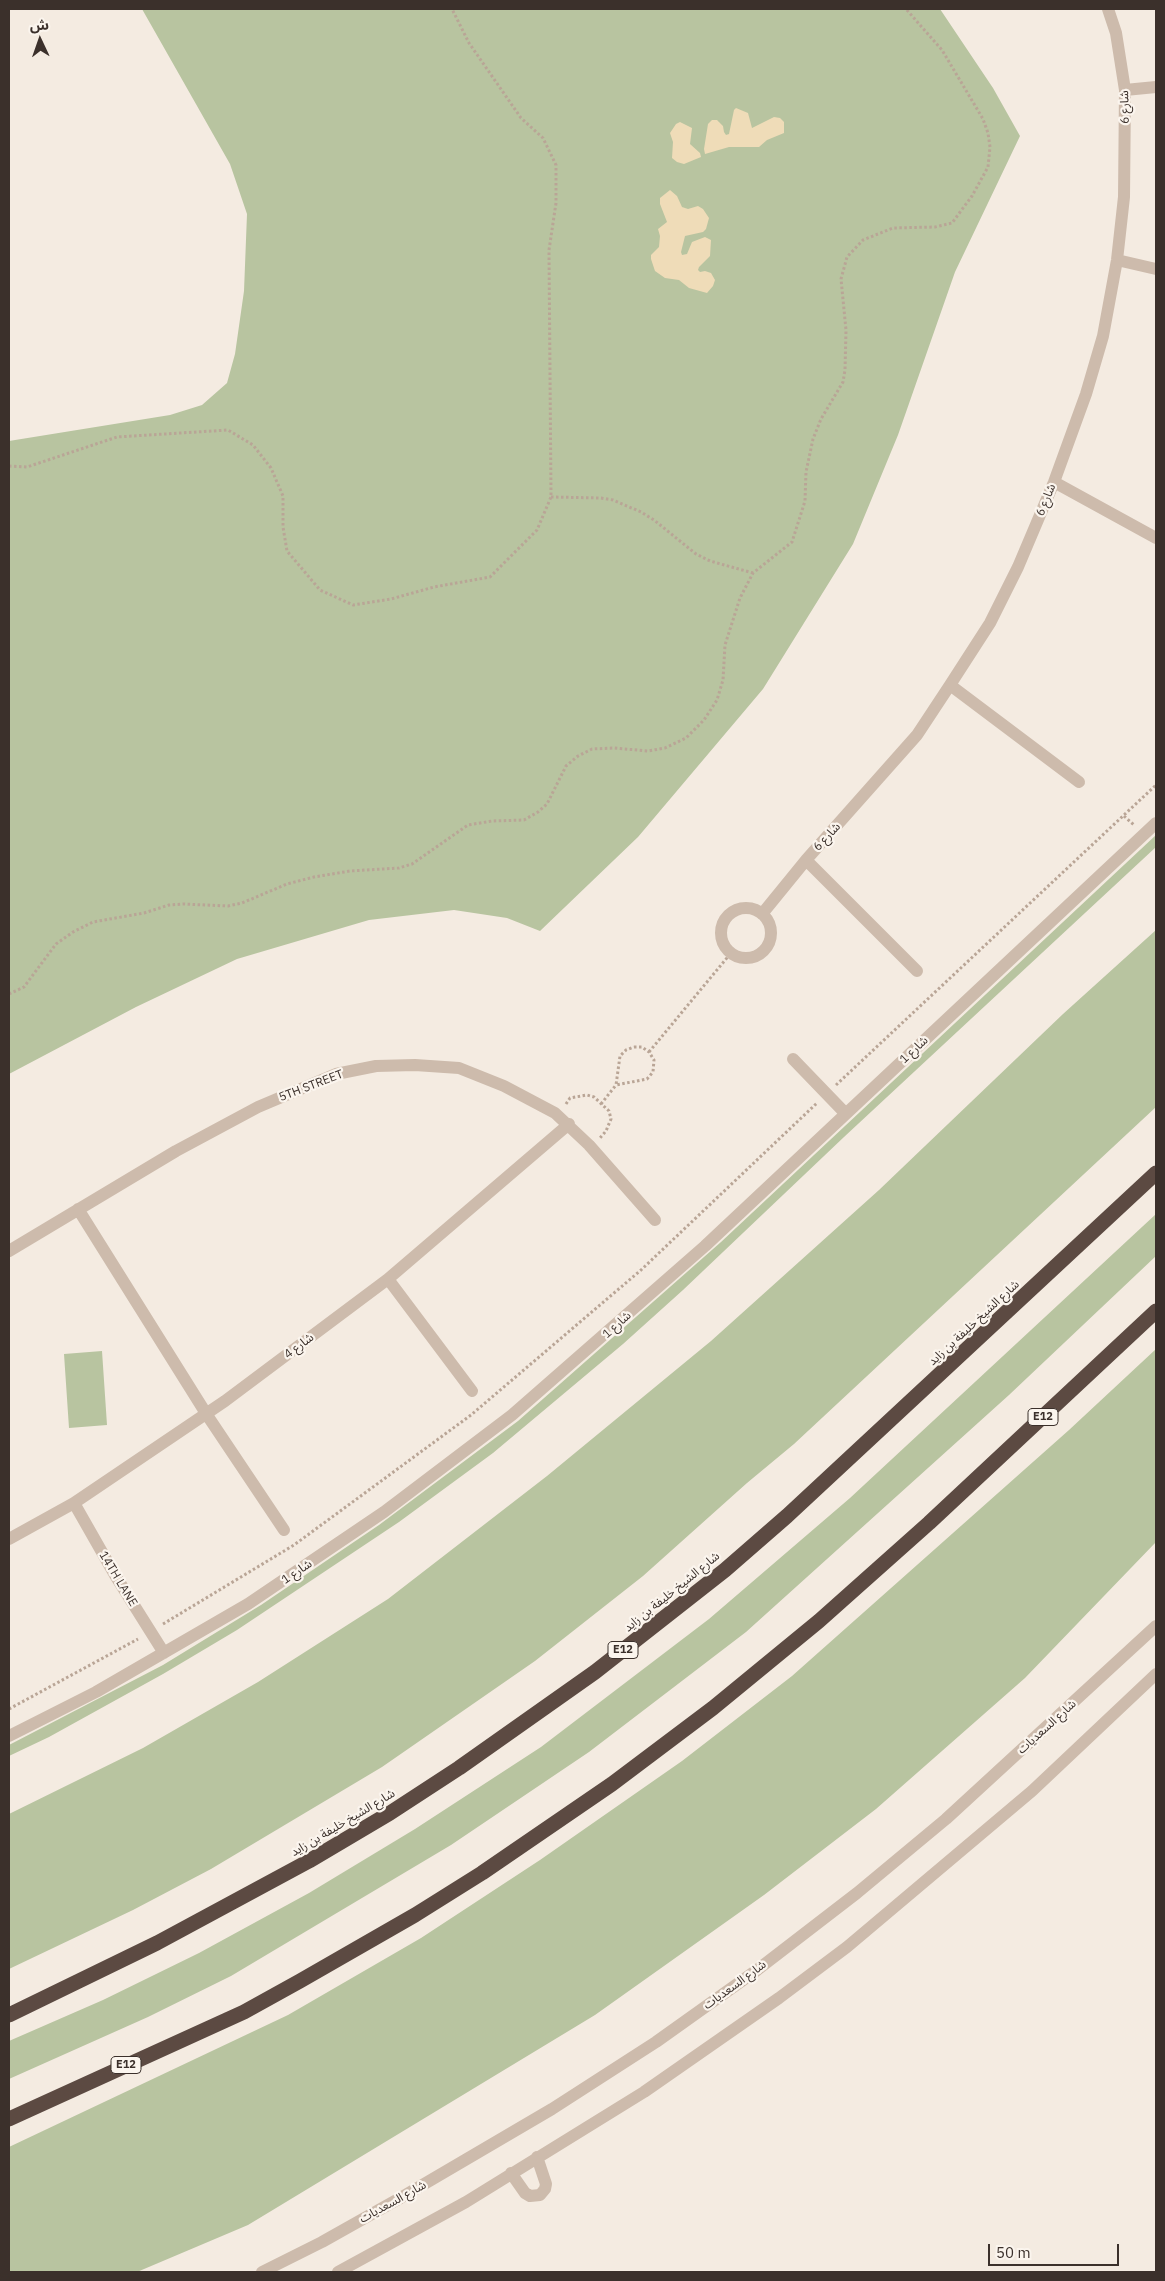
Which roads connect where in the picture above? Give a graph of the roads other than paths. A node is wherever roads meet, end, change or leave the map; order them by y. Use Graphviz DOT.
graph roads {
  1 [pos="1108,9"];
  2 [pos="1156,87"];
  3 [pos="1125,90"];
  4 [pos="1117,260"];
  5 [pos="1156,269"];
  6 [pos="1054,482"];
  7 [pos="1156,538"];
  8 [pos="950,686"];
  9 [pos="1079,782"];
  10 [pos="1156,823"];
  11 [pos="806,860"];
  12 [pos="762,914"];
  13 [pos="917,971"];
  14 [pos="793,1059"];
  15 [pos="846,1114"];
  16 [pos="568,1124"];
  17 [pos="1156,1173"];
  18 [pos="78,1209"];
  19 [pos="655,1220"];
  20 [pos="9,1251"];
  21 [pos="388,1279"];
  22 [pos="1156,1311"];
  23 [pos="472,1391"];
  24 [pos="207,1415"];
  25 [pos="74,1503"];
  26 [pos="284,1530"];
  27 [pos="9,1539"];
  28 [pos="1156,1626"];
  29 [pos="164,1654"];
  30 [pos="1156,1674"];
  31 [pos="9,1736"];
  32 [pos="9,2015"];
  33 [pos="9,2119"];
  34 [pos="537,2157"];
  35 [pos="511,2173"];
  36 [pos="262,2272"];
  37 [pos="338,2272"];
  1 -- 3 [label="street, شارع 6"];
  2 -- 3 [label="street"];
  3 -- 4 [label="street, شارع 6"];
  4 -- 5 [label="street"];
  4 -- 6 [label="street, شارع 6"];
  6 -- 7 [label="street"];
  6 -- 8 [label="street, شارع 6"];
  8 -- 9 [label="street"];
  8 -- 11 [label="street, شارع 6"];
  10 -- 15 [label="street, شارع 1"];
  11 -- 12 [label="street, شارع 6"];
  11 -- 13 [label="street"];
  12 -- 12 [label="street"];
  14 -- 15 [label="street"];
  15 -- 29 [label="street, شارع 1"];
  16 -- 18 [label="street, 5TH STREET"];
  16 -- 19 [label="street, 5TH STREET"];
  16 -- 21 [label="street, شارع 4"];
  17 -- 32 [label="highway, شارع الشيخ خليفة بن زايد / E12"];
  18 -- 20 [label="street, 5TH STREET"];
  18 -- 24 [label="street"];
  21 -- 23 [label="street"];
  21 -- 24 [label="street, شارع 4"];
  22 -- 33 [label="highway, E12"];
  24 -- 25 [label="street, شارع 4"];
  24 -- 26 [label="street"];
  25 -- 27 [label="street, شارع 4"];
  25 -- 29 [label="street, 14TH LANE"];
  28 -- 36 [label="street, شارع السعديات"];
  29 -- 31 [label="street, شارع 1"];
  30 -- 34 [label="street"];
  34 -- 35 [label="street"];
  34 -- 35 [label="street"];
  35 -- 37 [label="street"];
}
